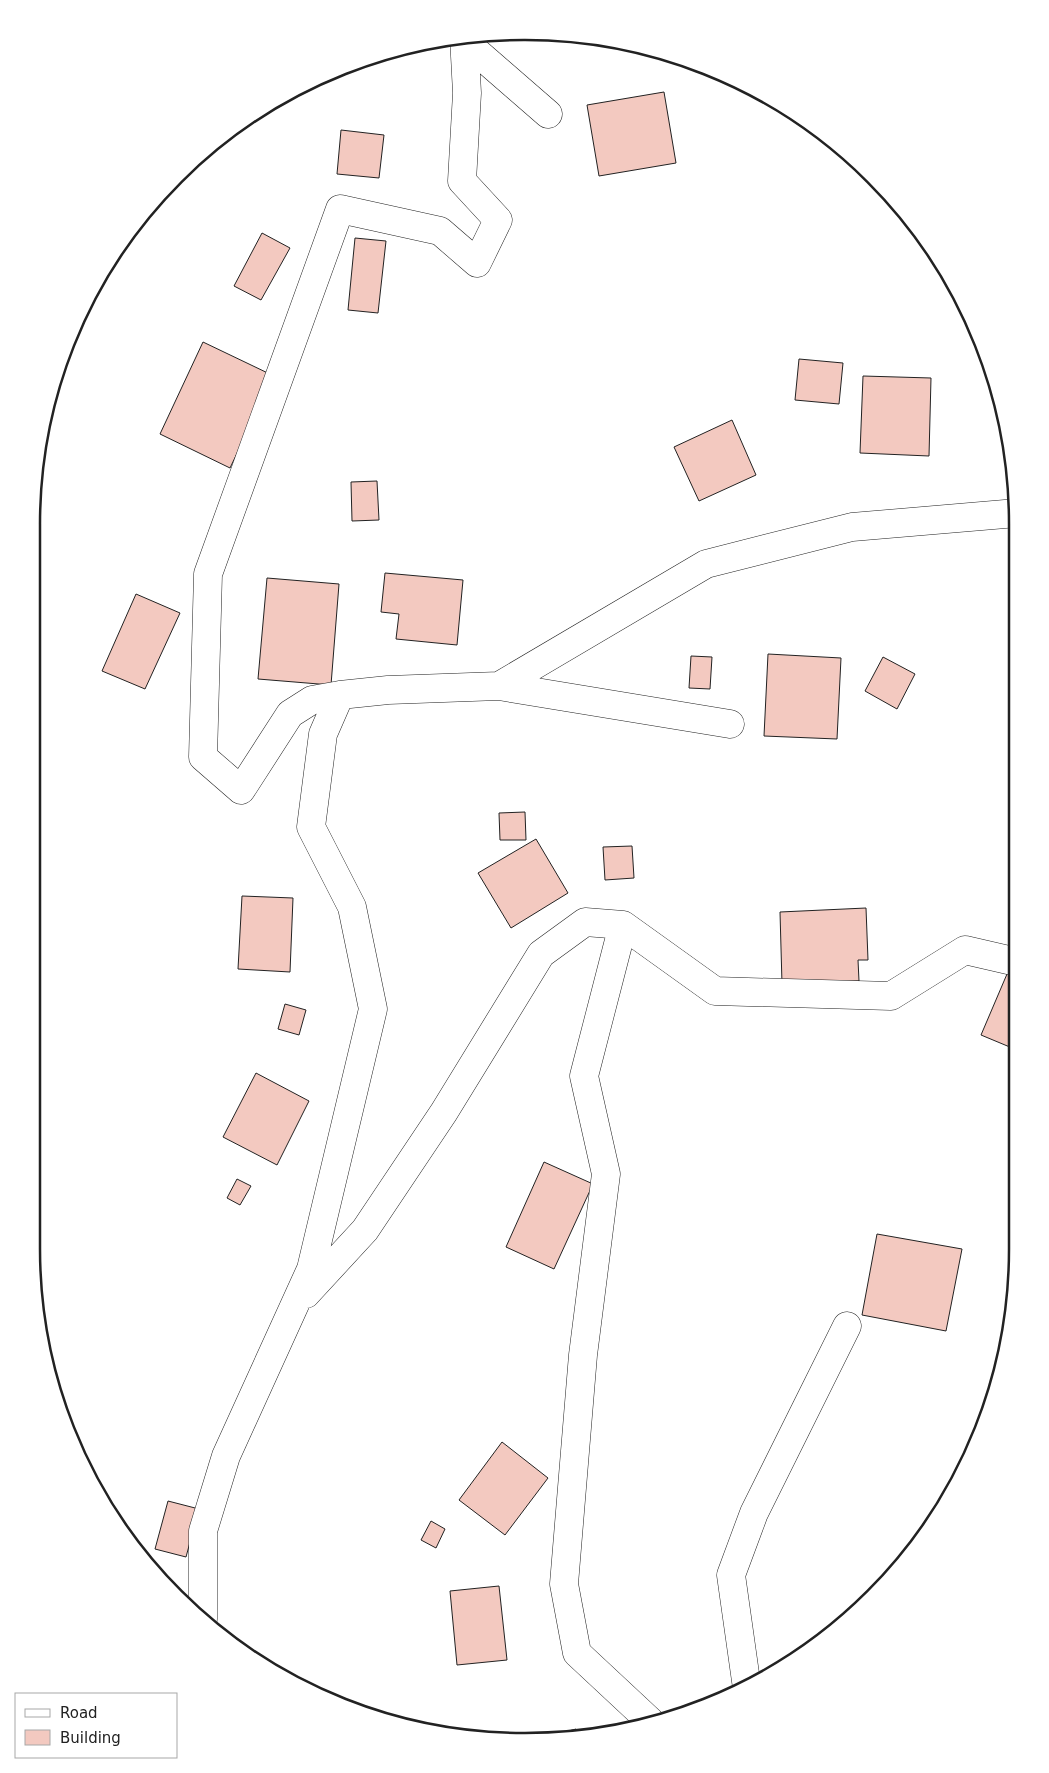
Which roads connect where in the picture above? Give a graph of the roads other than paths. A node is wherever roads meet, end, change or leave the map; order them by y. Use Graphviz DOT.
graph roads {
  1 [pos="469,43"];
  2 [pos="464,44"];
  3 [pos="548,114"];
  4 [pos="1009,514"];
  5 [pos="499,686"];
  6 [pos="340,695"];
  7 [pos="730,724"];
  8 [pos="622,925"];
  9 [pos="1009,960"];
  10 [pos="292,1310"];
  11 [pos="847,1326"];
  12 [pos="203,1611"];
  13 [pos="746,1679"];
  14 [pos="646,1717"];
  1 -- 3 [label="street"];
  2 -- 6 [label="street"];
  4 -- 5 [label="street"];
  5 -- 6 [label="street"];
  5 -- 7 [label="street"];
  6 -- 10 [label="street"];
  8 -- 9 [label="street"];
  8 -- 10 [label="street"];
  8 -- 14 [label="street"];
  10 -- 12 [label="street"];
  11 -- 13 [label="street"];
}
